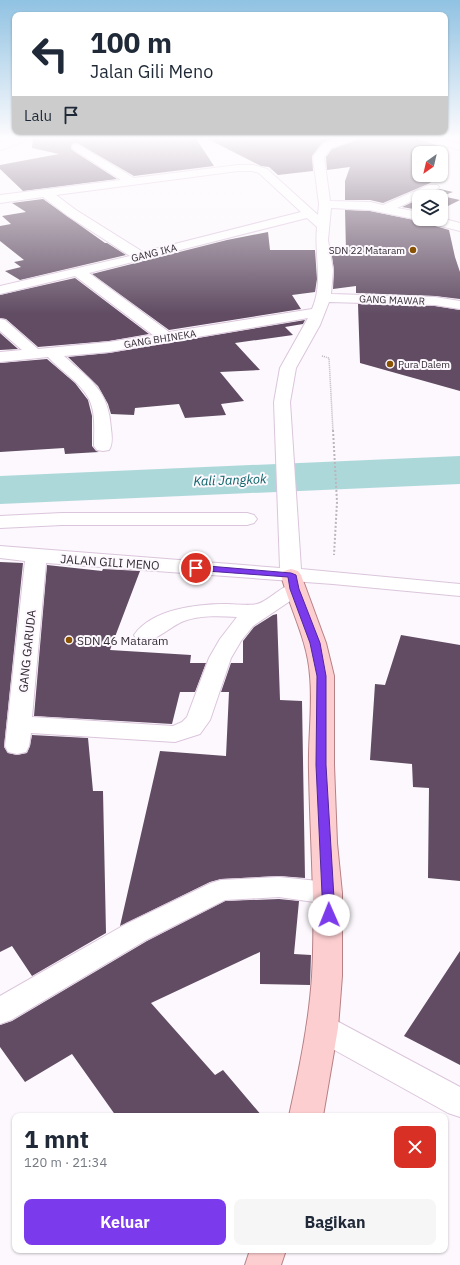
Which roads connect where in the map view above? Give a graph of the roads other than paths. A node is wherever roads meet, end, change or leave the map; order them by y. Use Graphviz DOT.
graph roads {
  1 [pos="28,196"];
  2 [pos="50,196"];
  3 [pos="289,196"];
  4 [pos="324,196"];
  5 [pos="413,196"];
  6 [pos="0,199"];
  7 [pos="325,204"];
  8 [pos="386,208"];
  9 [pos="308,214"];
  10 [pos="412,214"];
  11 [pos="448,224"];
  12 [pos="323,226"];
  13 [pos="460,227"];
  14 [pos="141,257"];
  15 [pos="78,272"];
  16 [pos="0,290"];
  17 [pos="324,298"];
  18 [pos="460,305"];
  19 [pos="319,312"];
  20 [pos="0,323"];
  21 [pos="167,338"];
  22 [pos="52,353"];
  23 [pos="36,354"];
  24 [pos="0,357"];
  25 [pos="103,446"];
  26 [pos="247,519"];
  27 [pos="0,522"];
  28 [pos="0,552"];
  29 [pos="36,556"];
  30 [pos="293,582"];
  31 [pos="460,590"];
  32 [pos="261,611"];
  33 [pos="145,635"];
  34 [pos="328,893"];
  35 [pos="0,1011"];
  36 [pos="322,1028"];
  37 [pos="460,1103"];
  38 [pos="307,1113"];
  39 [pos="267,1253"];
  40 [pos="263,1265"];
  1 -- 6 [label="street"];
  2 -- 14 [label="street"];
  3 -- 9 [label="street"];
  4 -- 7 [label="street"];
  5 -- 8 [label="street"];
  7 -- 8 [label="street"];
  7 -- 12 [label="street"];
  8 -- 10 [label="street"];
  9 -- 12 [label="street"];
  9 -- 14 [label="street, GANG IKA"];
  11 -- 13 [label="street"];
  12 -- 17 [label="street"];
  14 -- 15 [label="street, GANG IKA"];
  15 -- 16 [label="street, GANG IKA"];
  15 -- 21 [label="street"];
  17 -- 18 [label="street, GANG MAWAR"];
  17 -- 19 [label="street"];
  19 -- 21 [label="street, GANG BHINEKA"];
  19 -- 30 [label="street"];
  20 -- 23 [label="street"];
  21 -- 22 [label="street, GANG BHINEKA"];
  22 -- 23 [label="street, GANG BHINEKA"];
  22 -- 25 [label="street"];
  23 -- 24 [label="street, GANG BHINEKA"];
  26 -- 27 [label="street"];
  28 -- 29 [label="street, JALAN GILI MENO"];
  29 -- 30 [label="street, JALAN GILI MENO"];
  29 -- 32 [label="street, GANG GARUDA"];
  30 -- 31 [label="street, JALAN GILI MENO"];
  30 -- 32 [label="street"];
  30 -- 34 [label="main road"];
  32 -- 33 [label="street"];
  34 -- 35 [label="street"];
  34 -- 36 [label="main road"];
  36 -- 37 [label="street"];
  36 -- 38 [label="main road"];
  39 -- 40 [label="main road"];
}
